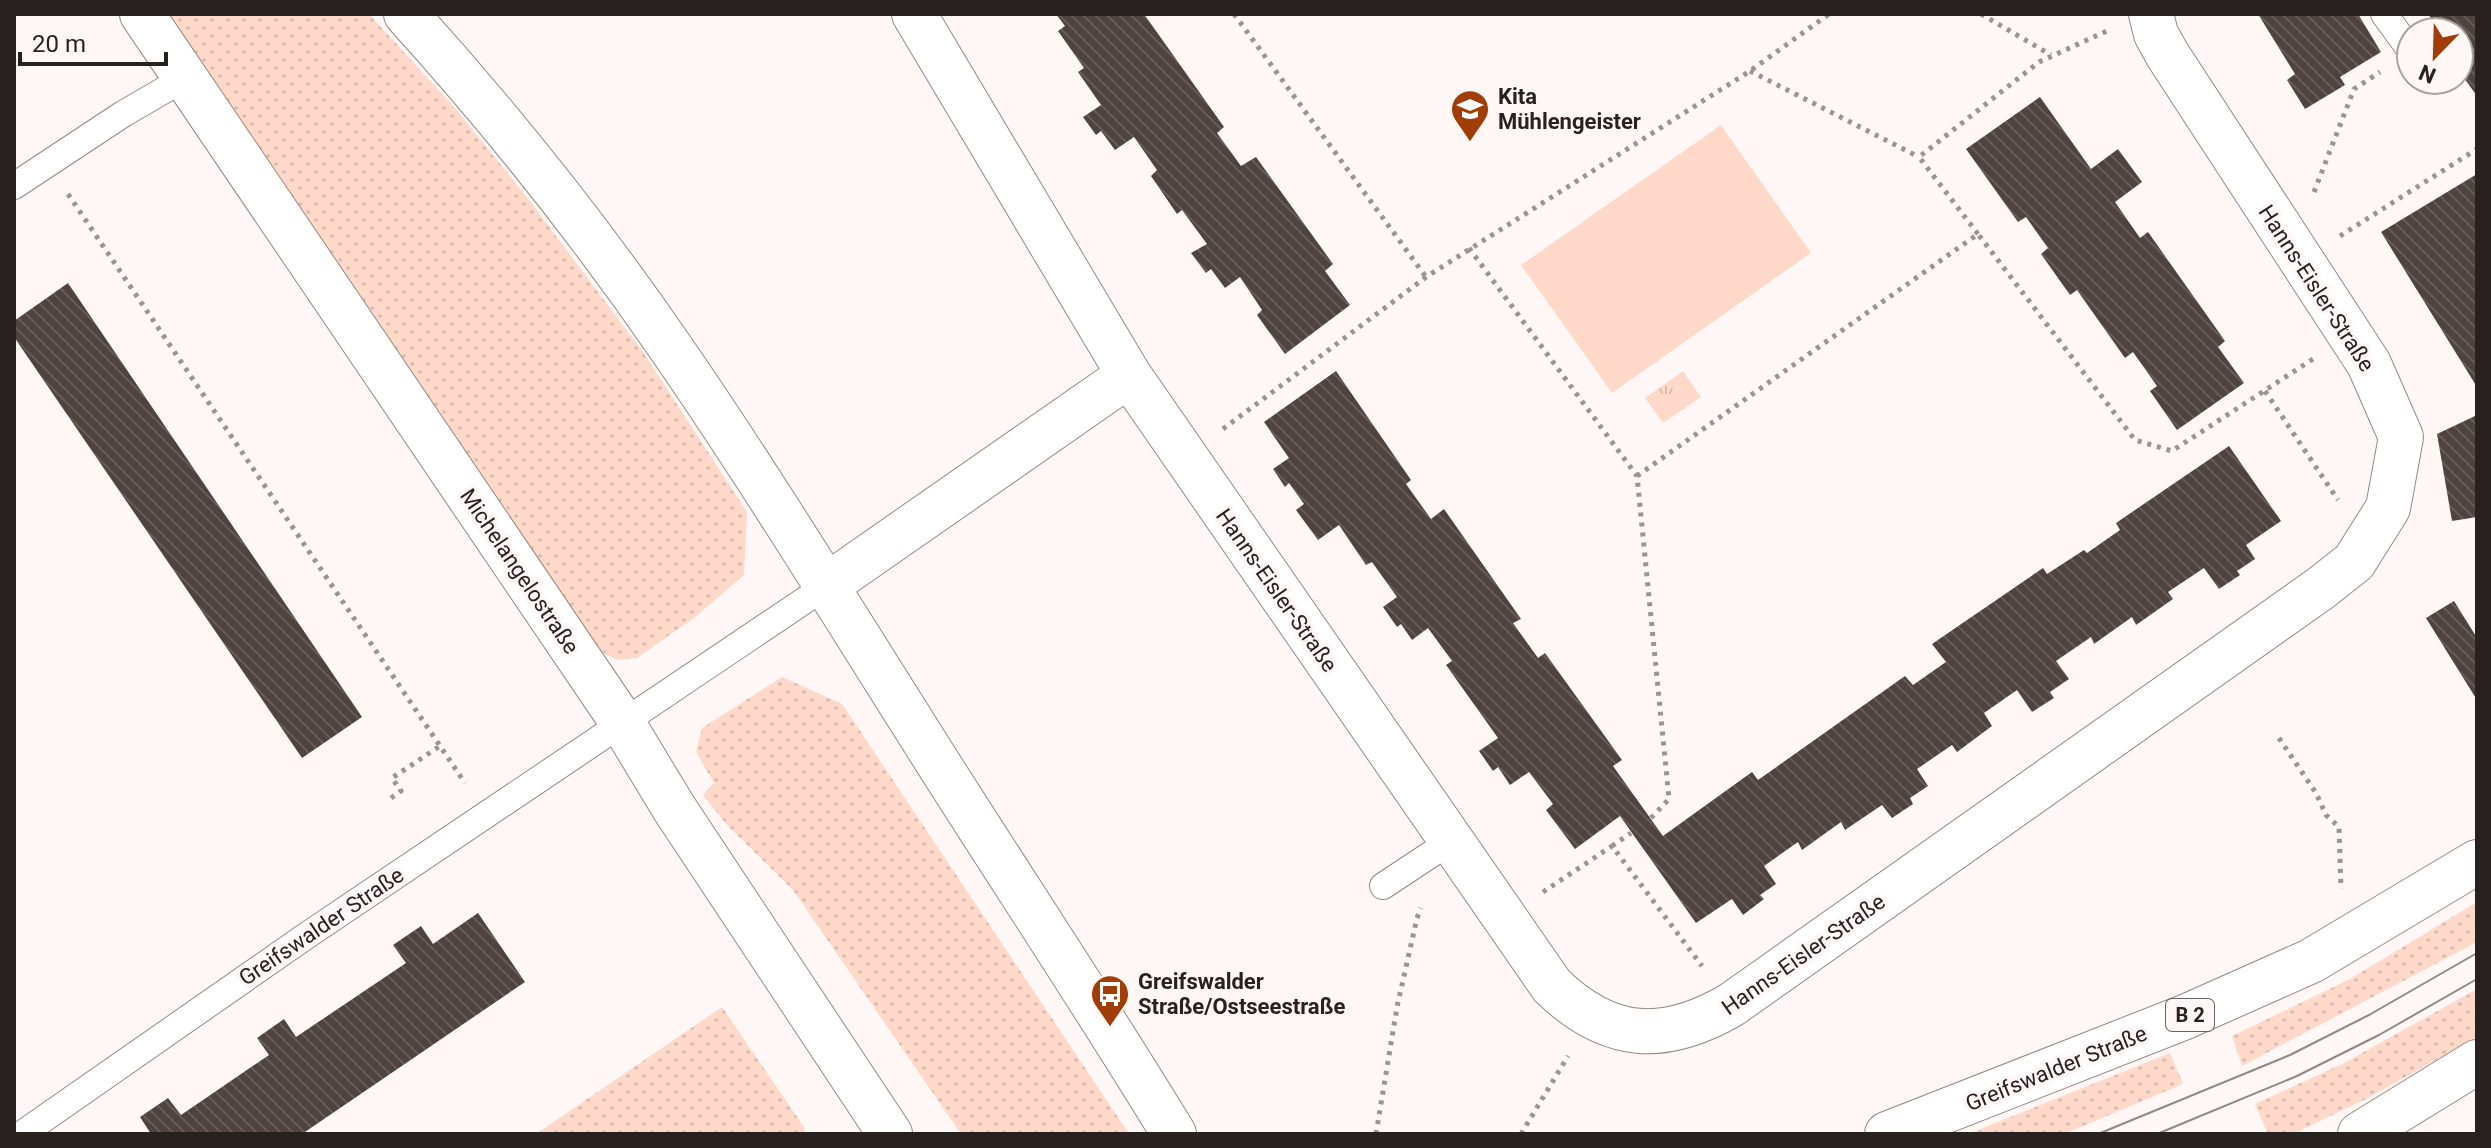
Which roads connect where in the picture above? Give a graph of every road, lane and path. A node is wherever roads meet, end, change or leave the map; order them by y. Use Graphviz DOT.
graph roads {
  1 [pos="142,14"];
  2 [pos="406,14"];
  3 [pos="914,14"];
  4 [pos="1234,14"];
  5 [pos="1829,14"];
  6 [pos="1981,14"];
  7 [pos="2136,19"];
  8 [pos="2051,55"];
  9 [pos="2395,62"];
  10 [pos="1750,71"];
  11 [pos="185,78"];
  12 [pos="2477,149"];
  13 [pos="1919,157"];
  14 [pos="14,186"];
  15 [pos="2310,201"];
  16 [pos="74,203"];
  17 [pos="1978,234"];
  18 [pos="1469,248"];
  19 [pos="2301,262"];
  20 [pos="1426,277"];
  21 [pos="2349,335"];
  22 [pos="1129,375"];
  23 [pos="2265,391"];
  24 [pos="1216,434"];
  25 [pos="1637,476"];
  26 [pos="2366,542"];
  27 [pos="826,586"];
  28 [pos="622,722"];
  29 [pos="2279,738"];
  30 [pos="440,746"];
  31 [pos="391,798"];
  32 [pos="485,814"];
  33 [pos="1651,818"];
  34 [pos="1631,833"];
  35 [pos="1451,841"];
  36 [pos="1612,846"];
  37 [pos="2477,862"];
  38 [pos="1383,886"];
  39 [pos="2341,894"];
  40 [pos="1423,905"];
  41 [pos="1504,919"];
  42 [pos="1731,1005"];
  43 [pos="1592,1017"];
  44 [pos="2477,1062"];
  45 [pos="869,1116"];
  46 [pos="2365,1133"];
  47 [pos="22,1134"];
  48 [pos="890,1134"];
  49 [pos="1174,1134"];
  50 [pos="1376,1134"];
  51 [pos="1521,1134"];
  52 [pos="1887,1134"];
  1 -- 11 [label="main road, Michelangelostraße"];
  2 -- 27 [label="main road"];
  3 -- 22 [label="main road, Hanns-Eisler-Straße"];
  4 -- 20 [label="path"];
  5 -- 10 [label="path"];
  6 -- 8 [label="path"];
  7 -- 8 [label="path"];
  7 -- 19 [label="main road, Hanns-Eisler-Straße"];
  8 -- 13 [label="path"];
  9 -- 15 [label="path"];
  10 -- 13 [label="path"];
  10 -- 18 [label="path"];
  11 -- 14 [label="lane"];
  11 -- 28 [label="main road, Michelangelostraße"];
  12 -- 19 [label="path"];
  13 -- 17 [label="path"];
  16 -- 30 [label="path"];
  17 -- 23 [label="path"];
  17 -- 25 [label="path"];
  18 -- 20 [label="path"];
  18 -- 25 [label="path"];
  19 -- 21 [label="main road, Hanns-Eisler-Straße"];
  20 -- 24 [label="path"];
  21 -- 23 [label="path"];
  21 -- 26 [label="main road, Hanns-Eisler-Straße"];
  22 -- 27 [label="main road"];
  22 -- 35 [label="main road, Hanns-Eisler-Straße"];
  23 -- 26 [label="path"];
  25 -- 33 [label="path"];
  26 -- 42 [label="main road, Hanns-Eisler-Straße"];
  27 -- 28 [label="lane, Greifswalder Straße"];
  27 -- 49 [label="main road"];
  28 -- 32 [label="lane, Greifswalder Straße"];
  28 -- 45 [label="main road, Michelangelostraße"];
  29 -- 39 [label="path"];
  30 -- 31 [label="path"];
  30 -- 32 [label="path"];
  32 -- 47 [label="lane, Greifswalder Straße"];
  34 -- 36 [label="path"];
  35 -- 38 [label="lane"];
  35 -- 41 [label="main road, Hanns-Eisler-Straße"];
  36 -- 41 [label="path"];
  36 -- 42 [label="path"];
  37 -- 52 [label="main road, Greifswalder Straße / B 2"];
  40 -- 50 [label="path"];
  41 -- 43 [label="main road, Hanns-Eisler-Straße"];
  42 -- 43 [label="main road, Hanns-Eisler-Straße"];
  43 -- 51 [label="path"];
  44 -- 46 [label="main road"];
  45 -- 48 [label="main road, Michelangelostraße"];
}
